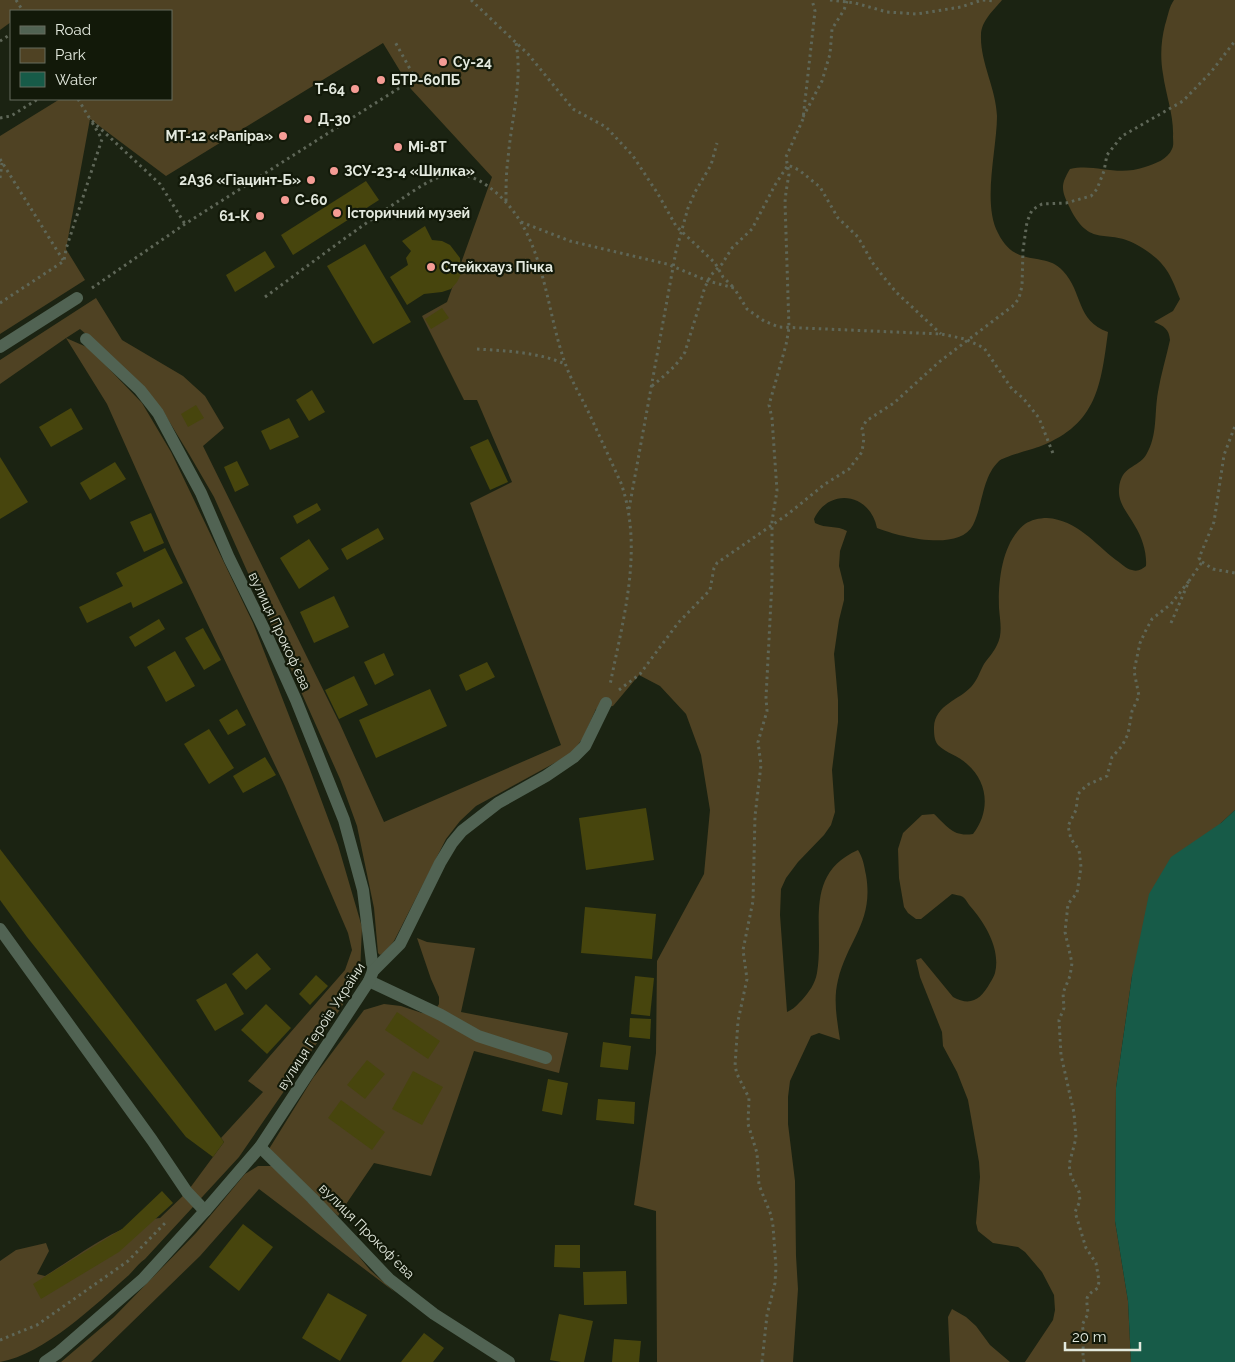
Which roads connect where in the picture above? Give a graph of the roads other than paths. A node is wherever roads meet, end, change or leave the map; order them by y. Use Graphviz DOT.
graph roads {
  1 [pos="77,298"];
  2 [pos="86,339"];
  3 [pos="0,346"];
  4 [pos="606,703"];
  5 [pos="0,929"];
  6 [pos="371,976"];
  7 [pos="546,1058"];
  8 [pos="260,1147"];
  9 [pos="205,1211"];
  10 [pos="45,1362"];
  11 [pos="509,1362"];
  1 -- 3 [label="street"];
  2 -- 6 [label="street, вулиця Прокофʼєва"];
  4 -- 6 [label="street, вулиця Героїв України"];
  5 -- 9 [label="street"];
  6 -- 7 [label="street"];
  6 -- 8 [label="street, вулиця Героїв України"];
  8 -- 9 [label="street, вулиця Героїв України"];
  8 -- 11 [label="street, вулиця Прокофʼєва"];
  9 -- 10 [label="street, вулиця Героїв України"];
}
